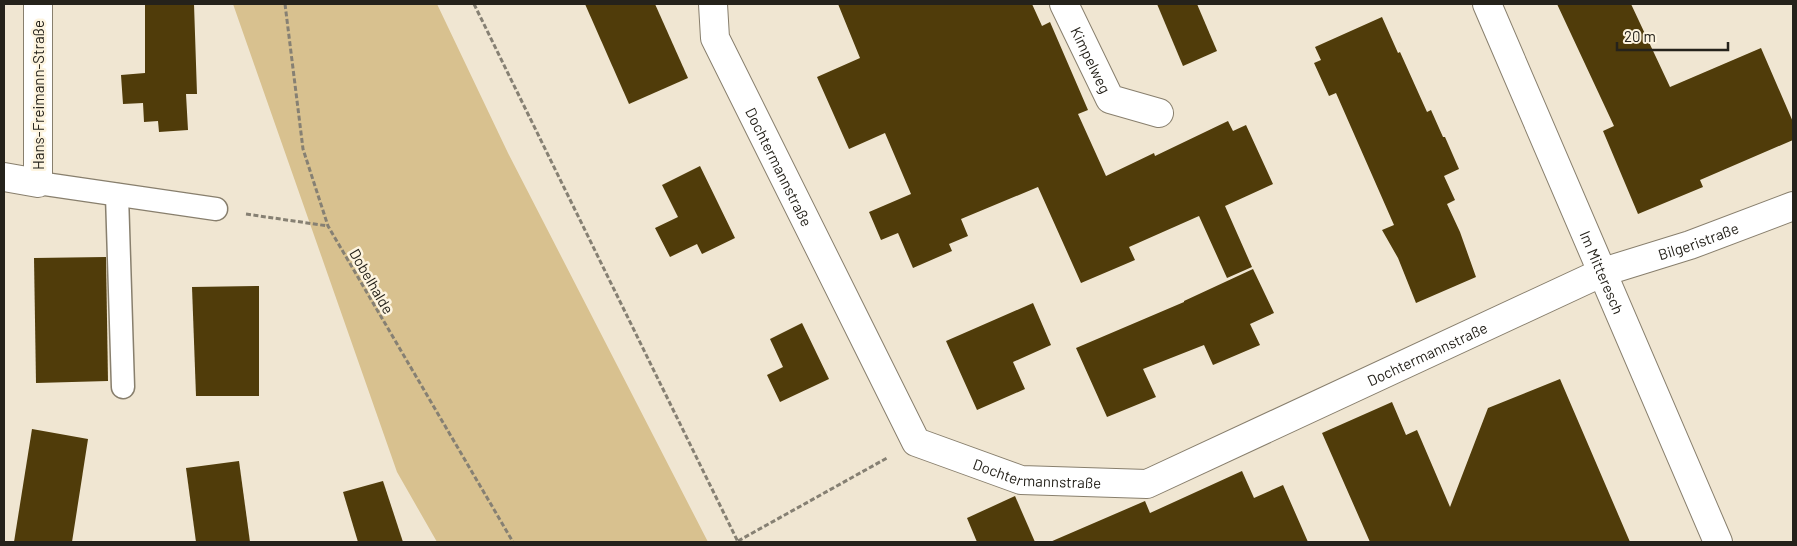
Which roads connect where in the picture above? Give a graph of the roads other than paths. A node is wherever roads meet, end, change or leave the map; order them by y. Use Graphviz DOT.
graph roads {
  1 [pos="38,4"];
  2 [pos="713,4"];
  3 [pos="1064,4"];
  4 [pos="1487,4"];
  5 [pos="1159,113"];
  6 [pos="4,177"];
  7 [pos="38,182"];
  8 [pos="117,195"];
  9 [pos="1793,206"];
  10 [pos="216,210"];
  11 [pos="1603,272"];
  12 [pos="123,387"];
  13 [pos="1718,542"];
  1 -- 7 [label="street, Hans-Freimann-Straße"];
  2 -- 11 [label="street, Dochtermannstraße"];
  3 -- 5 [label="street, Kimpelweg"];
  4 -- 11 [label="street, Im Mitteresch"];
  6 -- 7 [label="street, Hans-Freimann-Straße"];
  7 -- 8 [label="lane"];
  8 -- 10 [label="lane"];
  8 -- 12 [label="lane"];
  9 -- 11 [label="street, Bilgeristraße"];
  11 -- 13 [label="street, Im Mitteresch"];
}
